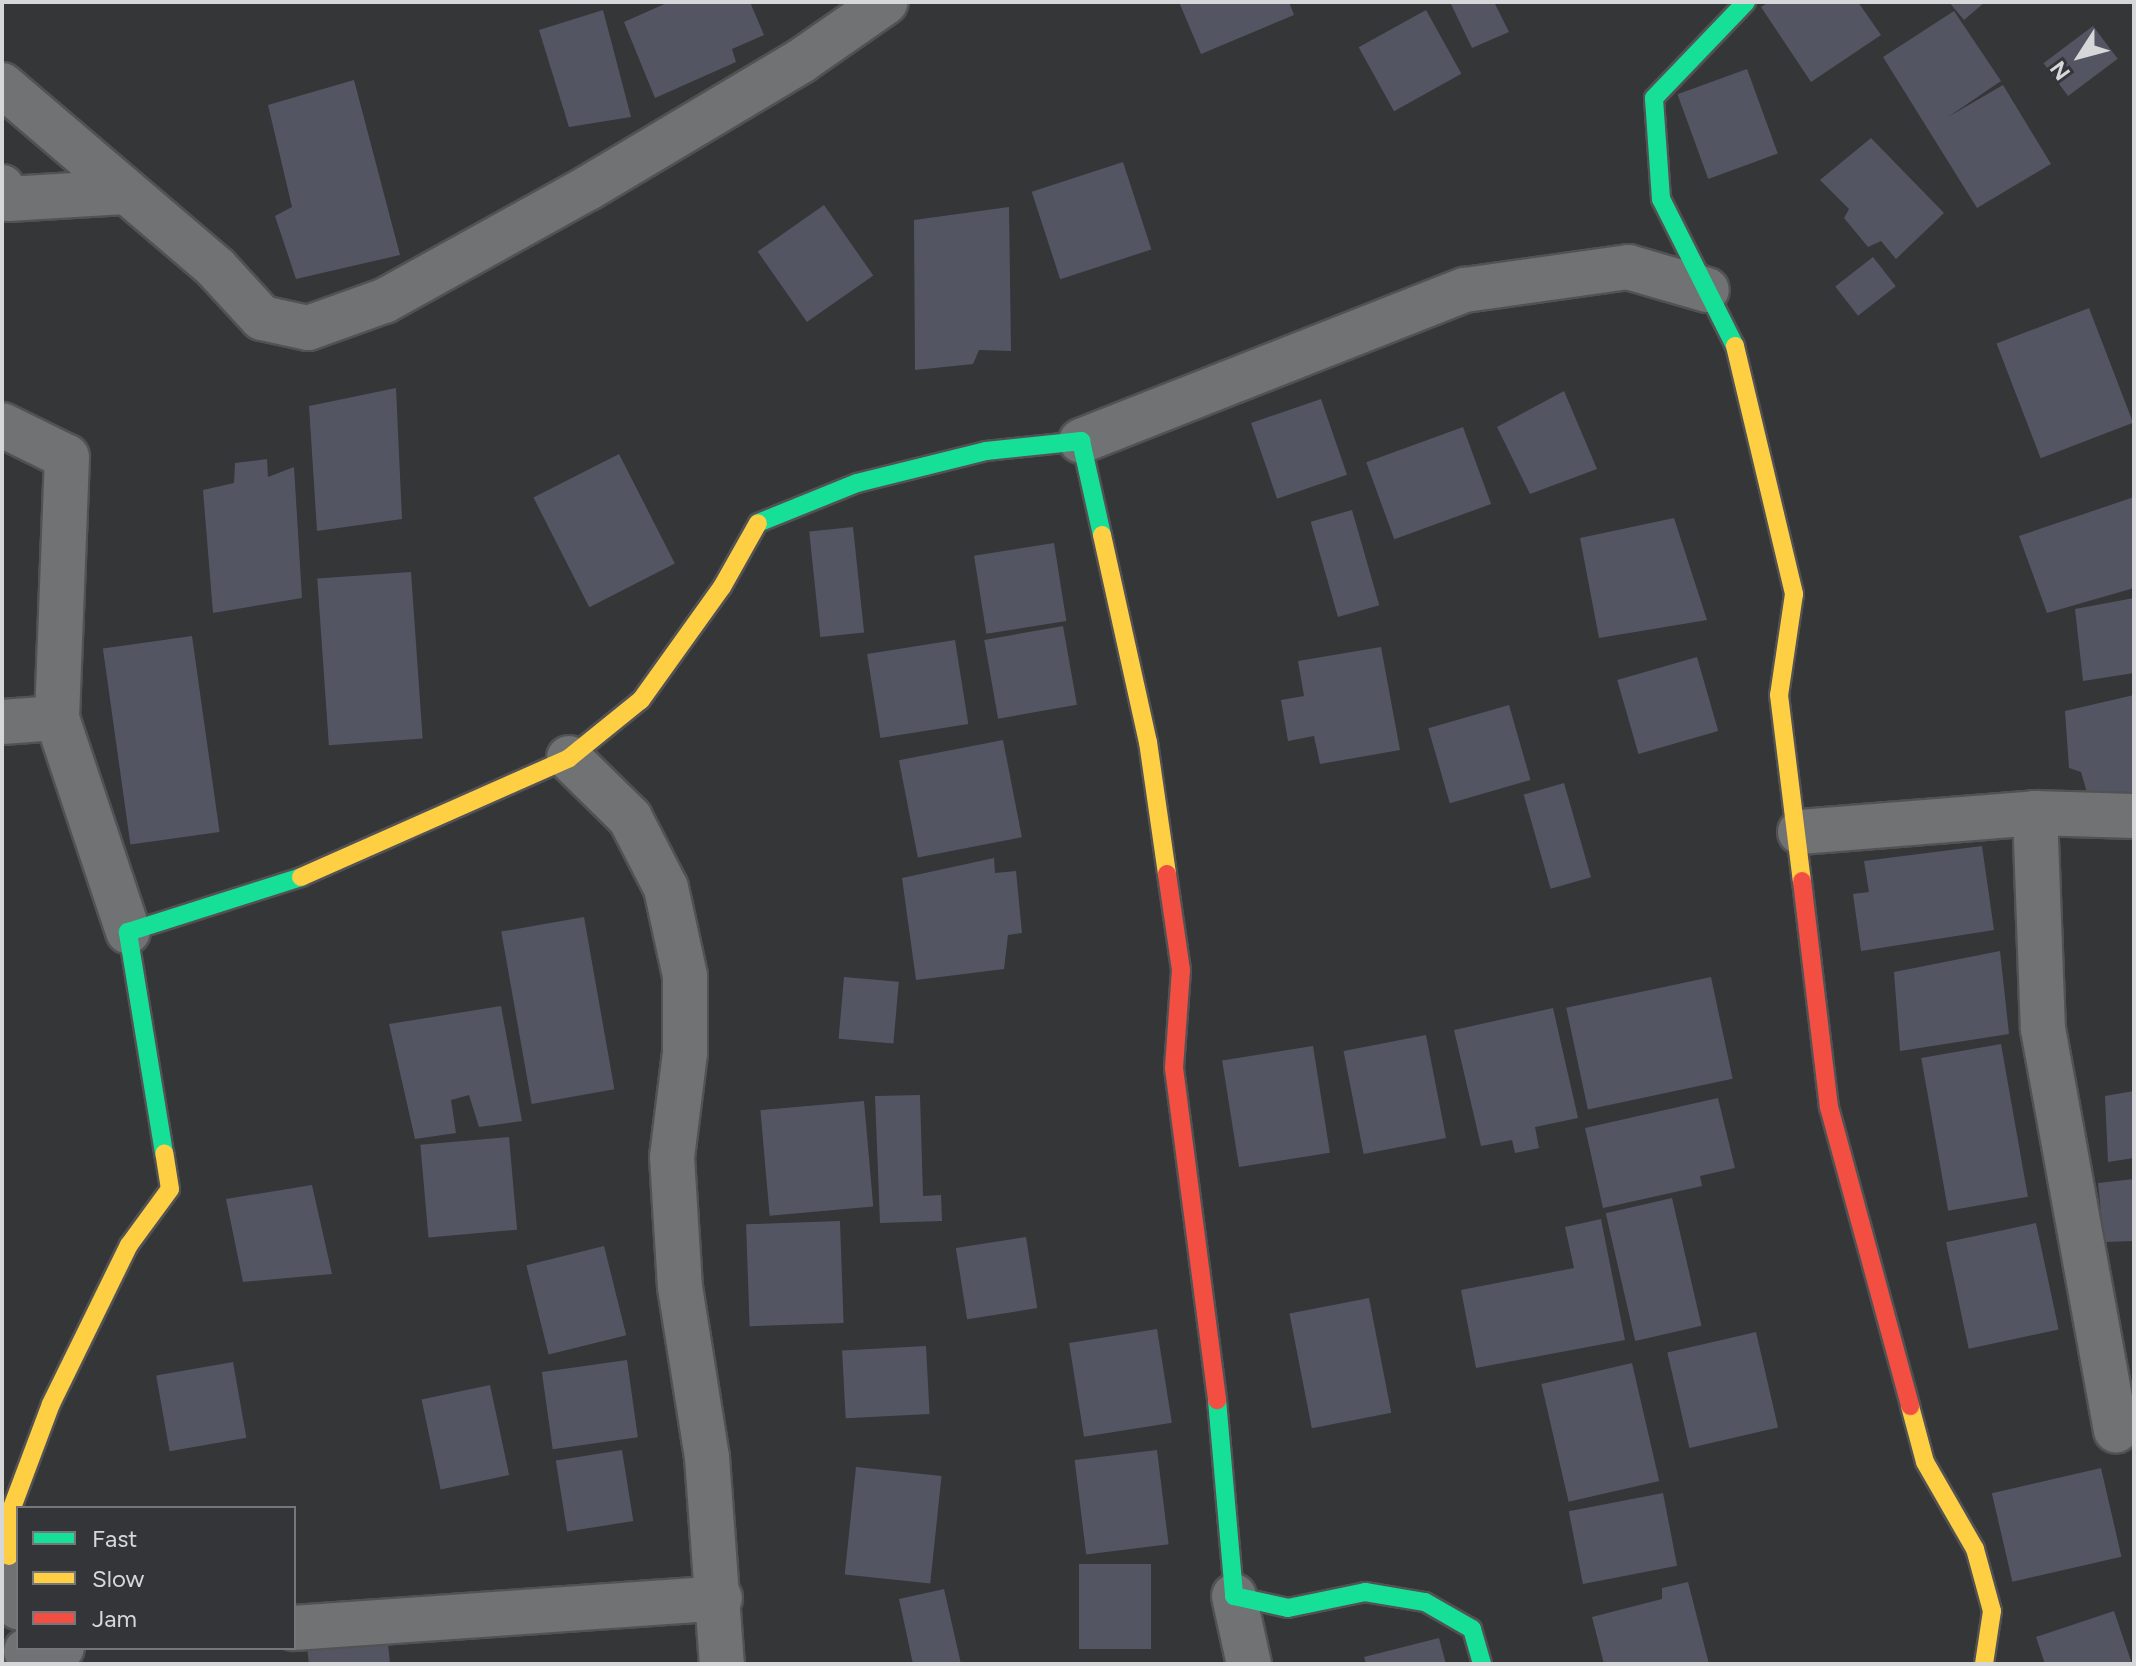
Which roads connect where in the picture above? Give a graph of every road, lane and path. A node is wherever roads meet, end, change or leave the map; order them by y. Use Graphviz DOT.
graph roads {
  1 [pos="886,2"];
  2 [pos="1725,12"];
  3 [pos="2,85"];
  4 [pos="2,187"];
  5 [pos="124,192"];
  6 [pos="1707,290"];
  7 [pos="2,425"];
  8 [pos="1081,441"];
  9 [pos="57,718"];
  10 [pos="2,722"];
  11 [pos="569,758"];
  12 [pos="2035,813"];
  13 [pos="2134,816"];
  14 [pos="1800,832"];
  15 [pos="128,932"];
  16 [pos="2116,1430"];
  17 [pos="5,1559"];
  18 [pos="1234,1596"];
  19 [pos="720,1598"];
  20 [pos="16,1600"];
  21 [pos="296,1628"];
  22 [pos="722,1664"];
  23 [pos="1249,1664"];
  24 [pos="1482,1664"];
  25 [pos="1984,1664"];
  1 -- 5 [label="street"];
  2 -- 6 [label="street"];
  3 -- 5 [label="street"];
  4 -- 5 [label="street"];
  6 -- 8 [label="street"];
  6 -- 14 [label="street"];
  7 -- 9 [label="street"];
  8 -- 11 [label="street"];
  8 -- 18 [label="street"];
  9 -- 10 [label="street"];
  9 -- 15 [label="street"];
  11 -- 15 [label="street"];
  11 -- 19 [label="street"];
  12 -- 13 [label="street"];
  12 -- 14 [label="street"];
  12 -- 16 [label="street"];
  14 -- 25 [label="street"];
  15 -- 17 [label="street"];
  17 -- 20 [label="street"];
  18 -- 23 [label="street"];
  18 -- 24 [label="street"];
  19 -- 21 [label="street"];
  19 -- 22 [label="street"];
}
